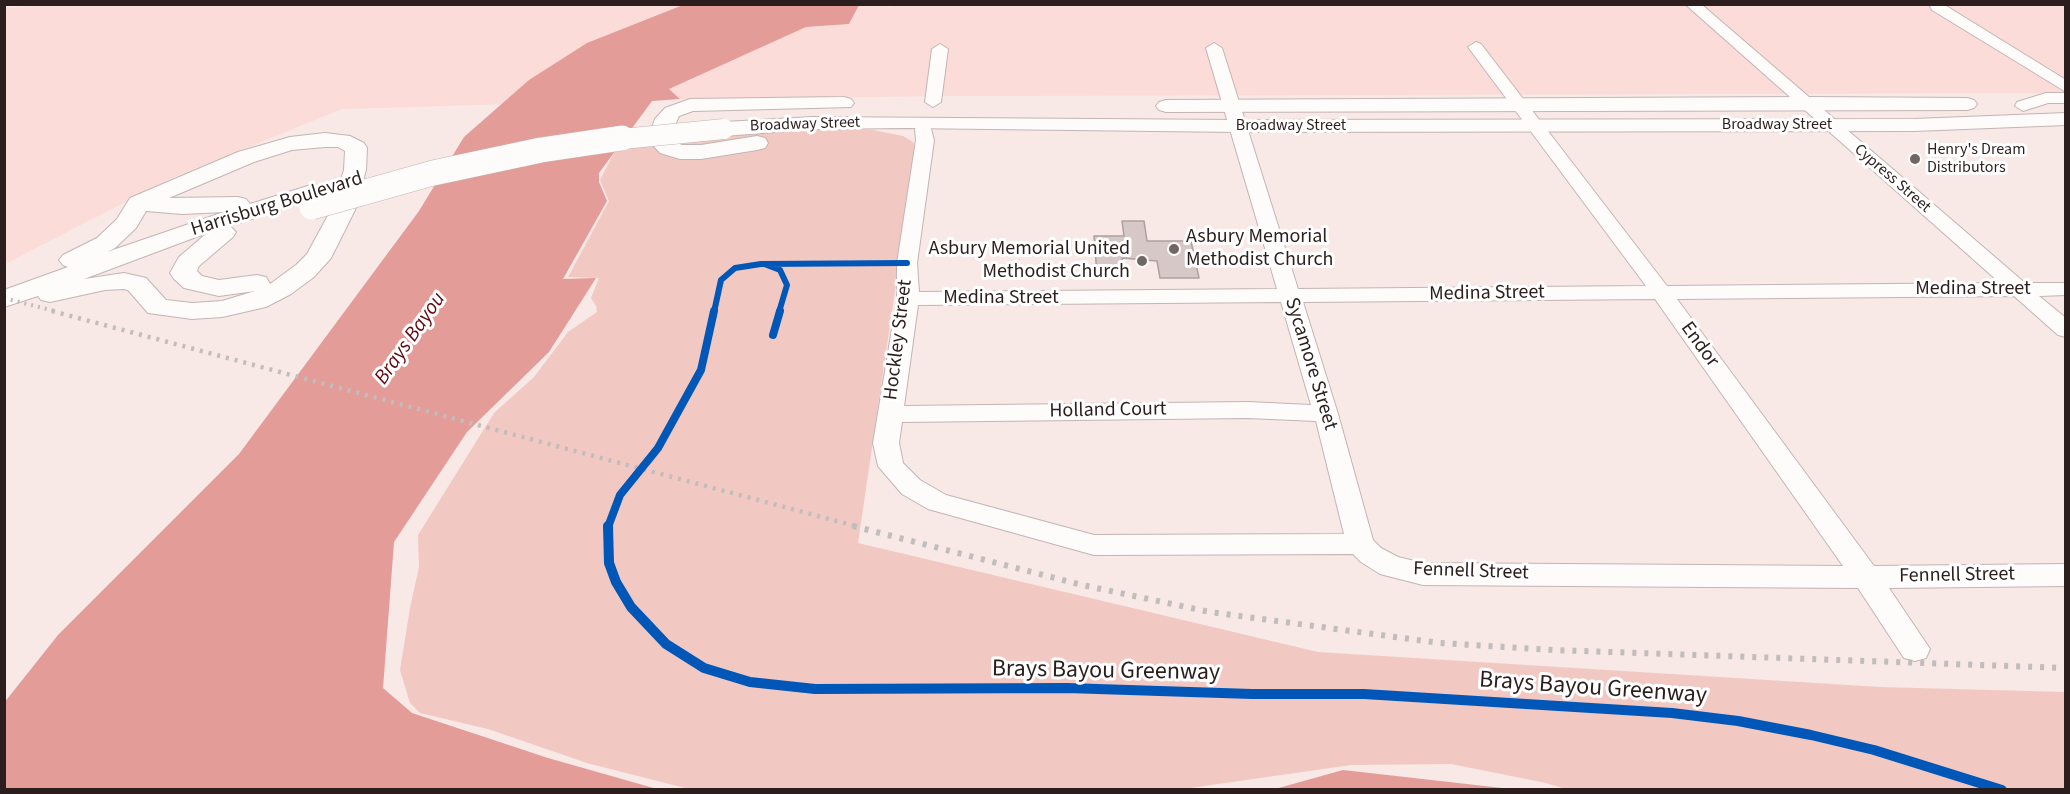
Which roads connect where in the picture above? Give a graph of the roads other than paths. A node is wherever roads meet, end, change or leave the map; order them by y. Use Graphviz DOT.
graph roads {
  1 [pos="1692,4"];
  2 [pos="1936,4"];
  3 [pos="1476,47"];
  4 [pos="1214,48"];
  5 [pos="940,49"];
  6 [pos="2066,87"];
  7 [pos="2066,98"];
  8 [pos="933,102"];
  9 [pos="1805,103"];
  10 [pos="1231,104"];
  11 [pos="1519,104"];
  12 [pos="2023,106"];
  13 [pos="2066,107"];
  14 [pos="972,109"];
  15 [pos="2066,121"];
  16 [pos="1014,123"];
  17 [pos="725,124"];
  18 [pos="1534,125"];
  19 [pos="1830,125"];
  20 [pos="1238,126"];
  21 [pos="924,129"];
  22 [pos="549,143"];
  23 [pos="306,199"];
  24 [pos="138,203"];
  25 [pos="189,231"];
  26 [pos="224,232"];
  27 [pos="318,258"];
  28 [pos="72,260"];
  29 [pos="4,281"];
  30 [pos="2019,289"];
  31 [pos="2066,289"];
  32 [pos="1661,292"];
  33 [pos="50,294"];
  34 [pos="1290,297"];
  35 [pos="4,299"];
  36 [pos="908,299"];
  37 [pos="4,312"];
  38 [pos="2066,330"];
  39 [pos="891,414"];
  40 [pos="1326,414"];
  41 [pos="1360,544"];
  42 [pos="2066,575"];
  43 [pos="1866,577"];
  44 [pos="1914,649"];
  1 -- 9 [label="street, Cypress Street"];
  2 -- 6 [label="street"];
  3 -- 11 [label="street, Endor"];
  4 -- 10 [label="street, Sycamore Street"];
  5 -- 8 [label="street"];
  7 -- 12 [label="street, Broadway Street"];
  8 -- 14 [label="main road"];
  8 -- 21 [label="main road"];
  9 -- 11 [label="main road, Broadway Street"];
  9 -- 12 [label="main road, Broadway Street"];
  9 -- 19 [label="street, Cypress Street"];
  10 -- 11 [label="main road, Broadway Street"];
  10 -- 14 [label="main road, Broadway Street"];
  10 -- 20 [label="street, Sycamore Street"];
  11 -- 18 [label="street, Endor"];
  12 -- 13 [label="main road, Broadway Street"];
  14 -- 17 [label="main road, Broadway Street"];
  15 -- 19 [label="main road, Broadway Street"];
  16 -- 17 [label="main road, Broadway Street"];
  16 -- 20 [label="main road, Broadway Street"];
  16 -- 21 [label="main road"];
  17 -- 22 [label="main road, Broadway Street, bridge"];
  18 -- 19 [label="main road, Broadway Street"];
  18 -- 20 [label="main road, Broadway Street"];
  18 -- 32 [label="street, Endor"];
  19 -- 30 [label="street, Cypress Street"];
  20 -- 34 [label="street, Sycamore Street"];
  21 -- 36 [label="street, Hockley Street"];
  22 -- 23 [label="main road, Harrisburg Boulevard, bridge"];
  23 -- 24 [label="main road"];
  23 -- 25 [label="main road, Harrisburg Boulevard"];
  23 -- 26 [label="main road, Harrisburg Boulevard"];
  24 -- 27 [label="main road"];
  24 -- 28 [label="main road"];
  25 -- 28 [label="main road"];
  25 -- 35 [label="main road, Harrisburg Boulevard"];
  26 -- 27 [label="main road"];
  26 -- 33 [label="main road, Harrisburg Boulevard"];
  27 -- 33 [label="main road"];
  28 -- 29 [label="main road"];
  30 -- 31 [label="street, Medina Street"];
  30 -- 32 [label="street, Medina Street"];
  30 -- 38 [label="street, Cypress Street"];
  32 -- 34 [label="street, Medina Street"];
  32 -- 43 [label="street, Endor"];
  33 -- 37 [label="main road, Harrisburg Boulevard"];
  34 -- 36 [label="street, Medina Street"];
  34 -- 40 [label="street, Sycamore Street"];
  36 -- 39 [label="street, Hockley Street"];
  39 -- 40 [label="street, Holland Court"];
  39 -- 41 [label="street, Hockley Street"];
  40 -- 41 [label="street, Sycamore Street"];
  41 -- 43 [label="street, Fennell Street"];
  42 -- 43 [label="street, Fennell Street"];
  43 -- 44 [label="street, Endor"];
}
